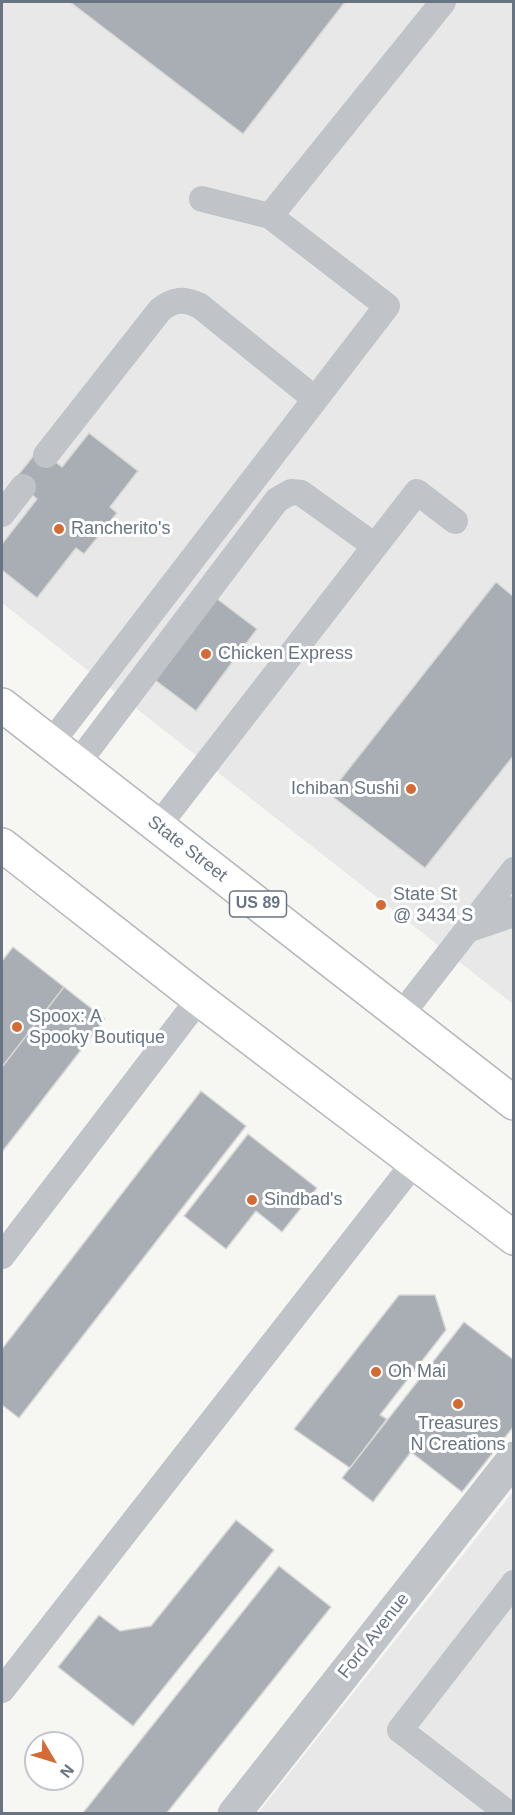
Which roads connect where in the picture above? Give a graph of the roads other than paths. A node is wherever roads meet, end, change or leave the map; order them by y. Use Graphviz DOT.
graph roads {
  1 [pos="443,2"];
  2 [pos="202,199"];
  3 [pos="270,216"];
  4 [pos="315,399"];
  5 [pos="46,455"];
  6 [pos="23,487"];
  7 [pos="2,514"];
  8 [pos="455,521"];
  9 [pos="375,546"];
  10 [pos="2,705"];
  11 [pos="51,744"];
  12 [pos="77,764"];
  13 [pos="158,826"];
  14 [pos="2,845"];
  15 [pos="513,870"];
  16 [pos="513,909"];
  17 [pos="467,930"];
  18 [pos="199,999"];
  19 [pos="401,1015"];
  20 [pos="513,1103"];
  21 [pos="414,1163"];
  22 [pos="513,1238"];
  23 [pos="2,1256"];
  24 [pos="513,1458"];
  25 [pos="513,1583"];
  26 [pos="2,1690"];
  27 [pos="234,1814"];
  28 [pos="509,1814"];
  1 -- 3 [label="lane"];
  2 -- 3 [label="lane"];
  3 -- 4 [label="lane"];
  4 -- 5 [label="lane"];
  4 -- 11 [label="lane"];
  6 -- 7 [label="lane"];
  8 -- 9 [label="lane"];
  9 -- 12 [label="lane"];
  9 -- 13 [label="lane"];
  10 -- 11 [label="main road, State Street / US 89"];
  11 -- 12 [label="main road, State Street / US 89"];
  12 -- 13 [label="main road, State Street / US 89"];
  13 -- 19 [label="main road, State Street / US 89"];
  14 -- 18 [label="main road"];
  15 -- 17 [label="lane"];
  16 -- 17 [label="lane"];
  17 -- 19 [label="lane"];
  18 -- 21 [label="main road"];
  18 -- 23 [label="lane"];
  19 -- 20 [label="main road, State Street / US 89"];
  21 -- 22 [label="main road"];
  21 -- 26 [label="lane"];
  24 -- 27 [label="street, Ford Avenue"];
  25 -- 28 [label="lane"];
}
